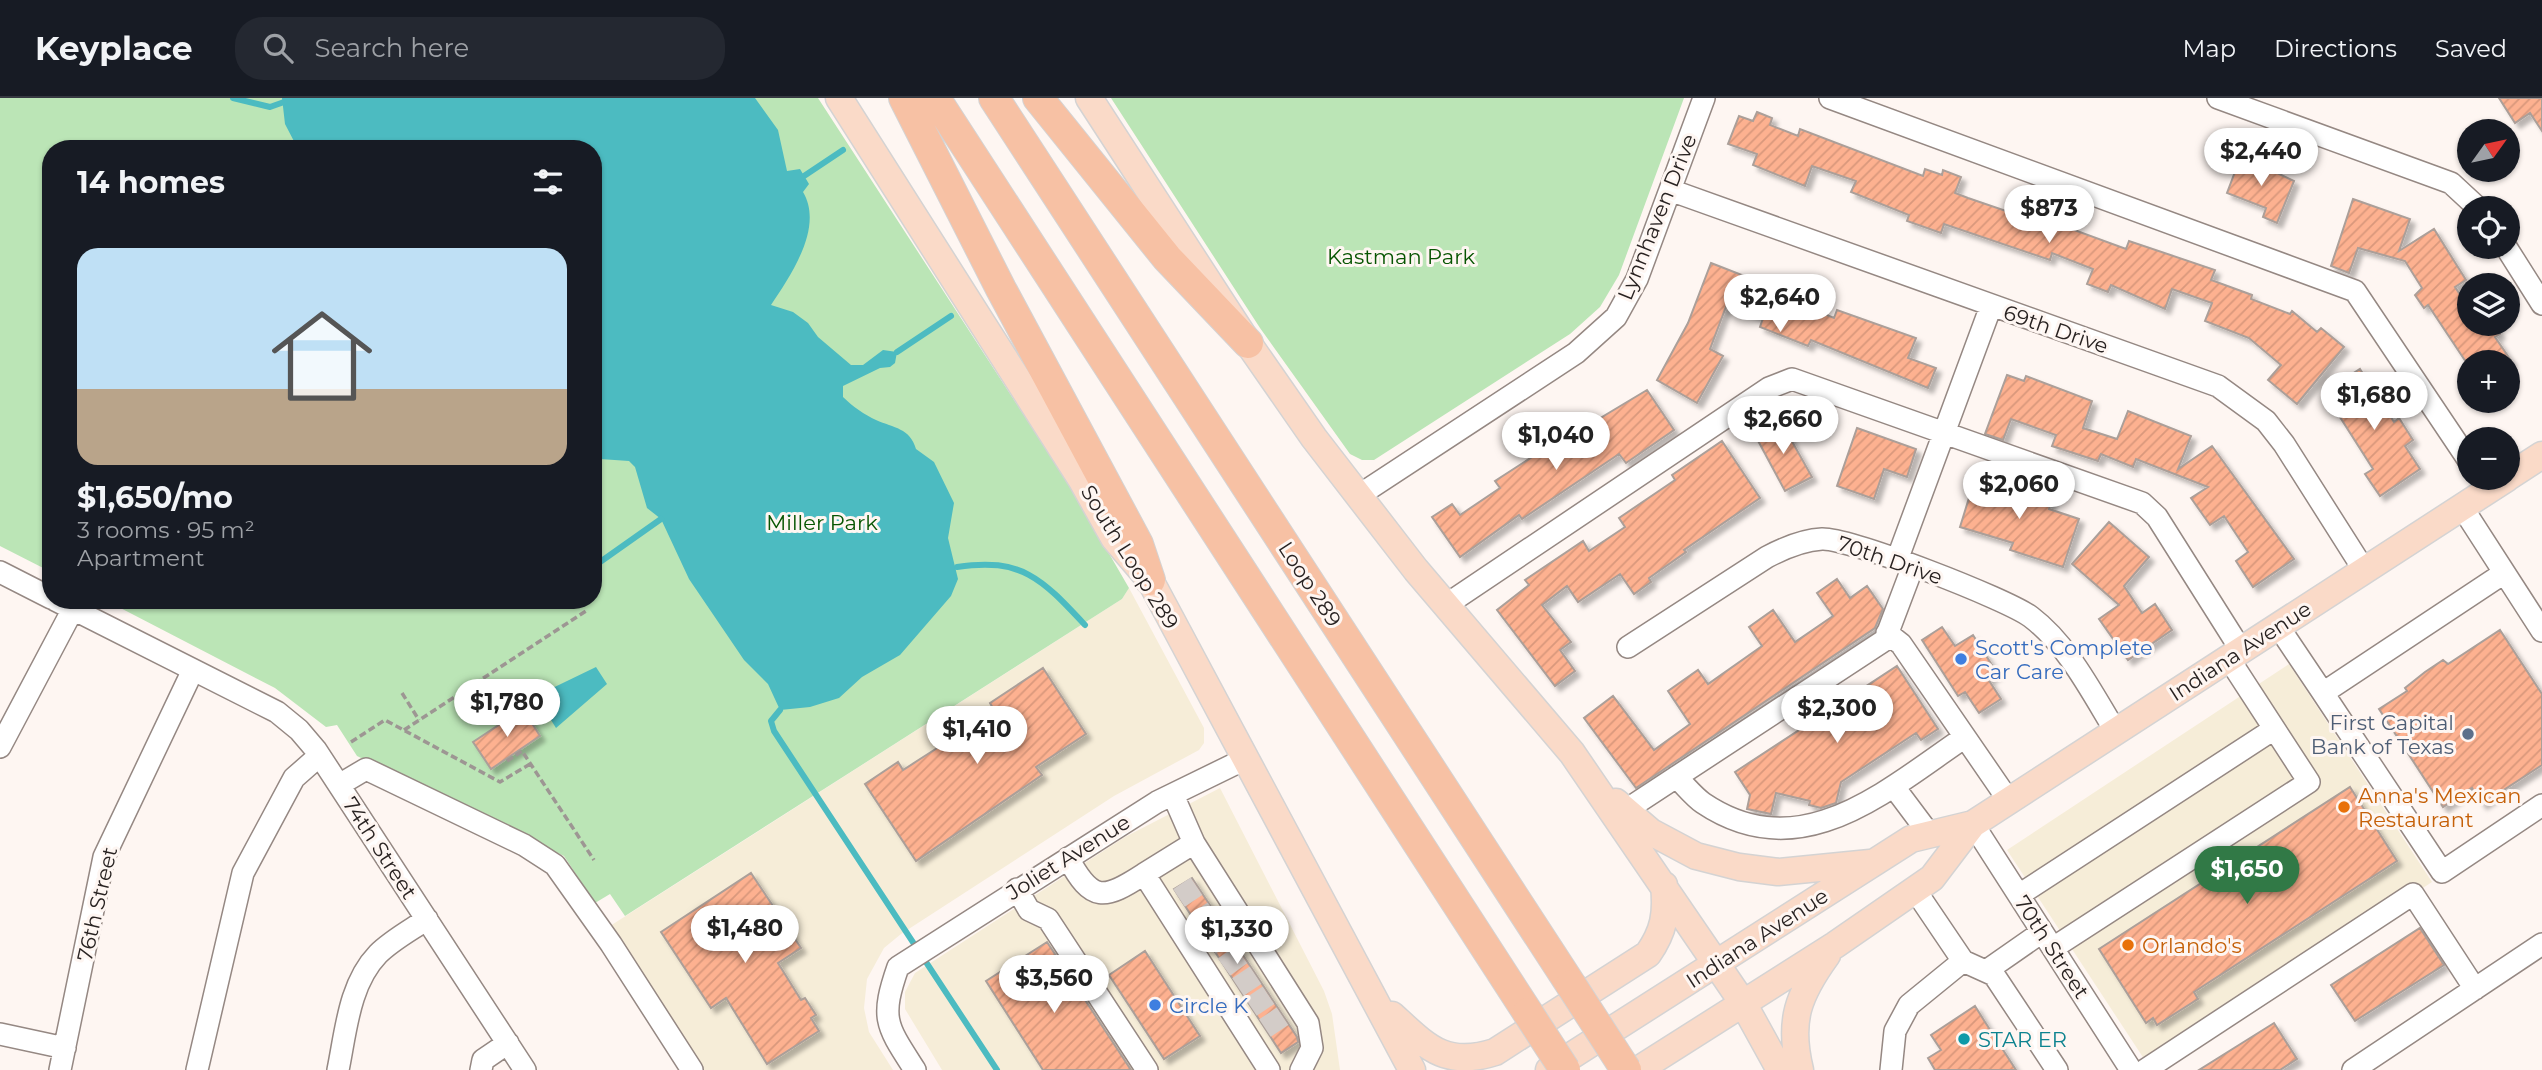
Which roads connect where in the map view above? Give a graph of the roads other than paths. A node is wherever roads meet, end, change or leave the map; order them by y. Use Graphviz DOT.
graph roads {
  1 [pos="839,98"];
  2 [pos="904,98"];
  3 [pos="935,98"];
  4 [pos="994,98"];
  5 [pos="1038,98"];
  6 [pos="1089,98"];
  7 [pos="1704,98"];
  8 [pos="1830,98"];
  9 [pos="2218,98"];
  10 [pos="1670,190"];
  11 [pos="2465,196"];
  12 [pos="2514,259"];
  13 [pos="2542,304"];
  14 [pos="1991,306"];
  15 [pos="1248,342"];
  16 [pos="1946,433"];
  17 [pos="2457,443"];
  18 [pos="2542,455"];
  19 [pos="2520,467"];
  20 [pos="2484,490"];
  21 [pos="1359,496"];
  22 [pos="2462,507"];
  23 [pos="1905,563"];
  24 [pos="2364,570"];
  25 [pos="0,572"];
  26 [pos="2504,573"];
  27 [pos="1150,580"];
  28 [pos="42,594"];
  29 [pos="1446,605"];
  30 [pos="57,609"];
  31 [pos="71,609"];
  32 [pos="2278,626"];
  33 [pos="2542,631"];
  34 [pos="1887,633"];
  35 [pos="1628,647"];
  36 [pos="2235,654"];
  37 [pos="193,670"];
  38 [pos="2323,693"];
  39 [pos="2274,729"];
  40 [pos="2116,732"];
  41 [pos="1965,737"];
  42 [pos="0,747"];
  43 [pos="1572,753"];
  44 [pos="320,756"];
  45 [pos="1245,759"];
  46 [pos="1676,777"];
  47 [pos="339,785"];
  48 [pos="1894,786"];
  49 [pos="1172,795"];
  50 [pos="2009,801"];
  51 [pos="2542,805"];
  52 [pos="1626,810"];
  53 [pos="1973,824"];
  54 [pos="1930,835"];
  55 [pos="1194,843"];
  56 [pos="1068,858"];
  57 [pos="1875,863"];
  58 [pos="2442,872"];
  59 [pos="1144,874"];
  60 [pos="1664,885"];
  61 [pos="1017,890"];
  62 [pos="1915,890"];
  63 [pos="2413,894"];
  64 [pos="2019,895"];
  65 [pos="427,919"];
  66 [pos="2047,940"];
  67 [pos="1835,944"];
  68 [pos="2542,944"];
  69 [pos="1964,961"];
  70 [pos="1717,964"];
  71 [pos="1986,971"];
  72 [pos="2475,989"];
  73 [pos="1375,999"];
  74 [pos="1743,1003"];
  75 [pos="0,1034"];
  76 [pos="508,1043"];
  77 [pos="65,1048"];
  78 [pos="60,1070"];
  79 [pos="198,1070"];
  80 [pos="338,1070"];
  81 [pos="481,1070"];
  82 [pos="525,1070"];
  83 [pos="692,1070"];
  84 [pos="915,1070"];
  85 [pos="1147,1070"];
  86 [pos="1269,1070"];
  87 [pos="1301,1070"];
  88 [pos="1392,1070"];
  89 [pos="1412,1070"];
  90 [pos="1549,1070"];
  91 [pos="1565,1070"];
  92 [pos="1626,1070"];
  93 [pos="1638,1070"];
  94 [pos="1780,1070"];
  95 [pos="1800,1070"];
  96 [pos="1891,1070"];
  97 [pos="2057,1070"];
  98 [pos="2131,1070"];
  99 [pos="2145,1070"];
  100 [pos="2353,1070"];
  1 -- 27 [label="main road, South Loop 289"];
  2 -- 27 [label="highway"];
  3 -- 91 [label="highway, bridge"];
  4 -- 92 [label="highway, Loop 289, bridge"];
  5 -- 15 [label="highway"];
  6 -- 15 [label="main road"];
  7 -- 10 [label="street, Lynnhaven Drive"];
  8 -- 17 [label="street"];
  9 -- 11 [label="street"];
  10 -- 14 [label="street, 69th Drive"];
  10 -- 21 [label="street, Lynnhaven Drive"];
  12 -- 13 [label="street"];
  14 -- 16 [label="street"];
  14 -- 24 [label="street, 69th Drive"];
  15 -- 21 [label="main road"];
  16 -- 23 [label="street"];
  16 -- 29 [label="street"];
  16 -- 36 [label="street"];
  18 -- 19 [label="main road, Indiana Avenue"];
  20 -- 22 [label="main road, Indiana Avenue"];
  21 -- 29 [label="main road"];
  22 -- 24 [label="main road, Indiana Avenue"];
  22 -- 26 [label="street"];
  23 -- 34 [label="street"];
  23 -- 35 [label="street, 70th Drive"];
  23 -- 40 [label="street, 70th Drive"];
  24 -- 32 [label="main road, Indiana Avenue"];
  25 -- 28 [label="street, 74th Street"];
  26 -- 33 [label="street"];
  26 -- 38 [label="street"];
  27 -- 45 [label="main road, South Loop 289"];
  29 -- 43 [label="main road"];
  30 -- 42 [label="street"];
  31 -- 37 [label="street, 74th Street"];
  32 -- 36 [label="main road, Indiana Avenue"];
  32 -- 38 [label="street"];
  34 -- 41 [label="street"];
  34 -- 46 [label="street"];
  36 -- 39 [label="street"];
  36 -- 40 [label="main road, Indiana Avenue"];
  37 -- 44 [label="street, 74th Street"];
  37 -- 77 [label="street, 76th Street"];
  38 -- 58 [label="street"];
  39 -- 64 [label="street"];
  39 -- 66 [label="street"];
  40 -- 50 [label="main road, Indiana Avenue"];
  41 -- 48 [label="street"];
  41 -- 50 [label="street"];
  43 -- 52 [label="main road"];
  43 -- 60 [label="main road"];
  44 -- 47 [label="street, 74th Street"];
  44 -- 79 [label="street"];
  45 -- 49 [label="street, Joliet Avenue"];
  45 -- 73 [label="main road, South Loop 289"];
  46 -- 48 [label="street"];
  46 -- 52 [label="street"];
  47 -- 65 [label="street, 74th Street"];
  47 -- 83 [label="street"];
  48 -- 54 [label="street"];
  49 -- 55 [label="street"];
  49 -- 56 [label="street, Joliet Avenue"];
  50 -- 53 [label="main road, Indiana Avenue"];
  51 -- 58 [label="street"];
  52 -- 57 [label="main road"];
  53 -- 54 [label="main road, Indiana Avenue"];
  53 -- 62 [label="main road, Indiana Avenue"];
  53 -- 64 [label="street, 70th Street"];
  54 -- 57 [label="main road, Indiana Avenue"];
  55 -- 59 [label="street"];
  55 -- 87 [label="street"];
  56 -- 59 [label="street"];
  56 -- 61 [label="street, Joliet Avenue"];
  57 -- 70 [label="main road, Indiana Avenue"];
  58 -- 63 [label="street"];
  59 -- 86 [label="street"];
  60 -- 70 [label="main road"];
  60 -- 73 [label="main road"];
  61 -- 84 [label="street, Joliet Avenue"];
  61 -- 85 [label="street"];
  62 -- 67 [label="main road, Indiana Avenue"];
  62 -- 69 [label="street"];
  63 -- 72 [label="street"];
  63 -- 99 [label="street"];
  64 -- 66 [label="street, 70th Street"];
  65 -- 76 [label="street, 74th Street"];
  65 -- 80 [label="street"];
  66 -- 71 [label="street"];
  66 -- 98 [label="street, 70th Street"];
  67 -- 74 [label="main road, Indiana Avenue"];
  67 -- 95 [label="main road"];
  68 -- 72 [label="street"];
  69 -- 71 [label="street"];
  69 -- 96 [label="street"];
  70 -- 74 [label="main road"];
  70 -- 90 [label="main road, Indiana Avenue"];
  71 -- 97 [label="street"];
  72 -- 100 [label="street"];
  73 -- 88 [label="main road"];
  73 -- 89 [label="main road, South Loop 289"];
  74 -- 93 [label="main road, Indiana Avenue"];
  74 -- 94 [label="main road"];
  75 -- 77 [label="street"];
  76 -- 81 [label="street"];
  76 -- 82 [label="street, 74th Street"];
  77 -- 78 [label="street, 76th Street"];
}
